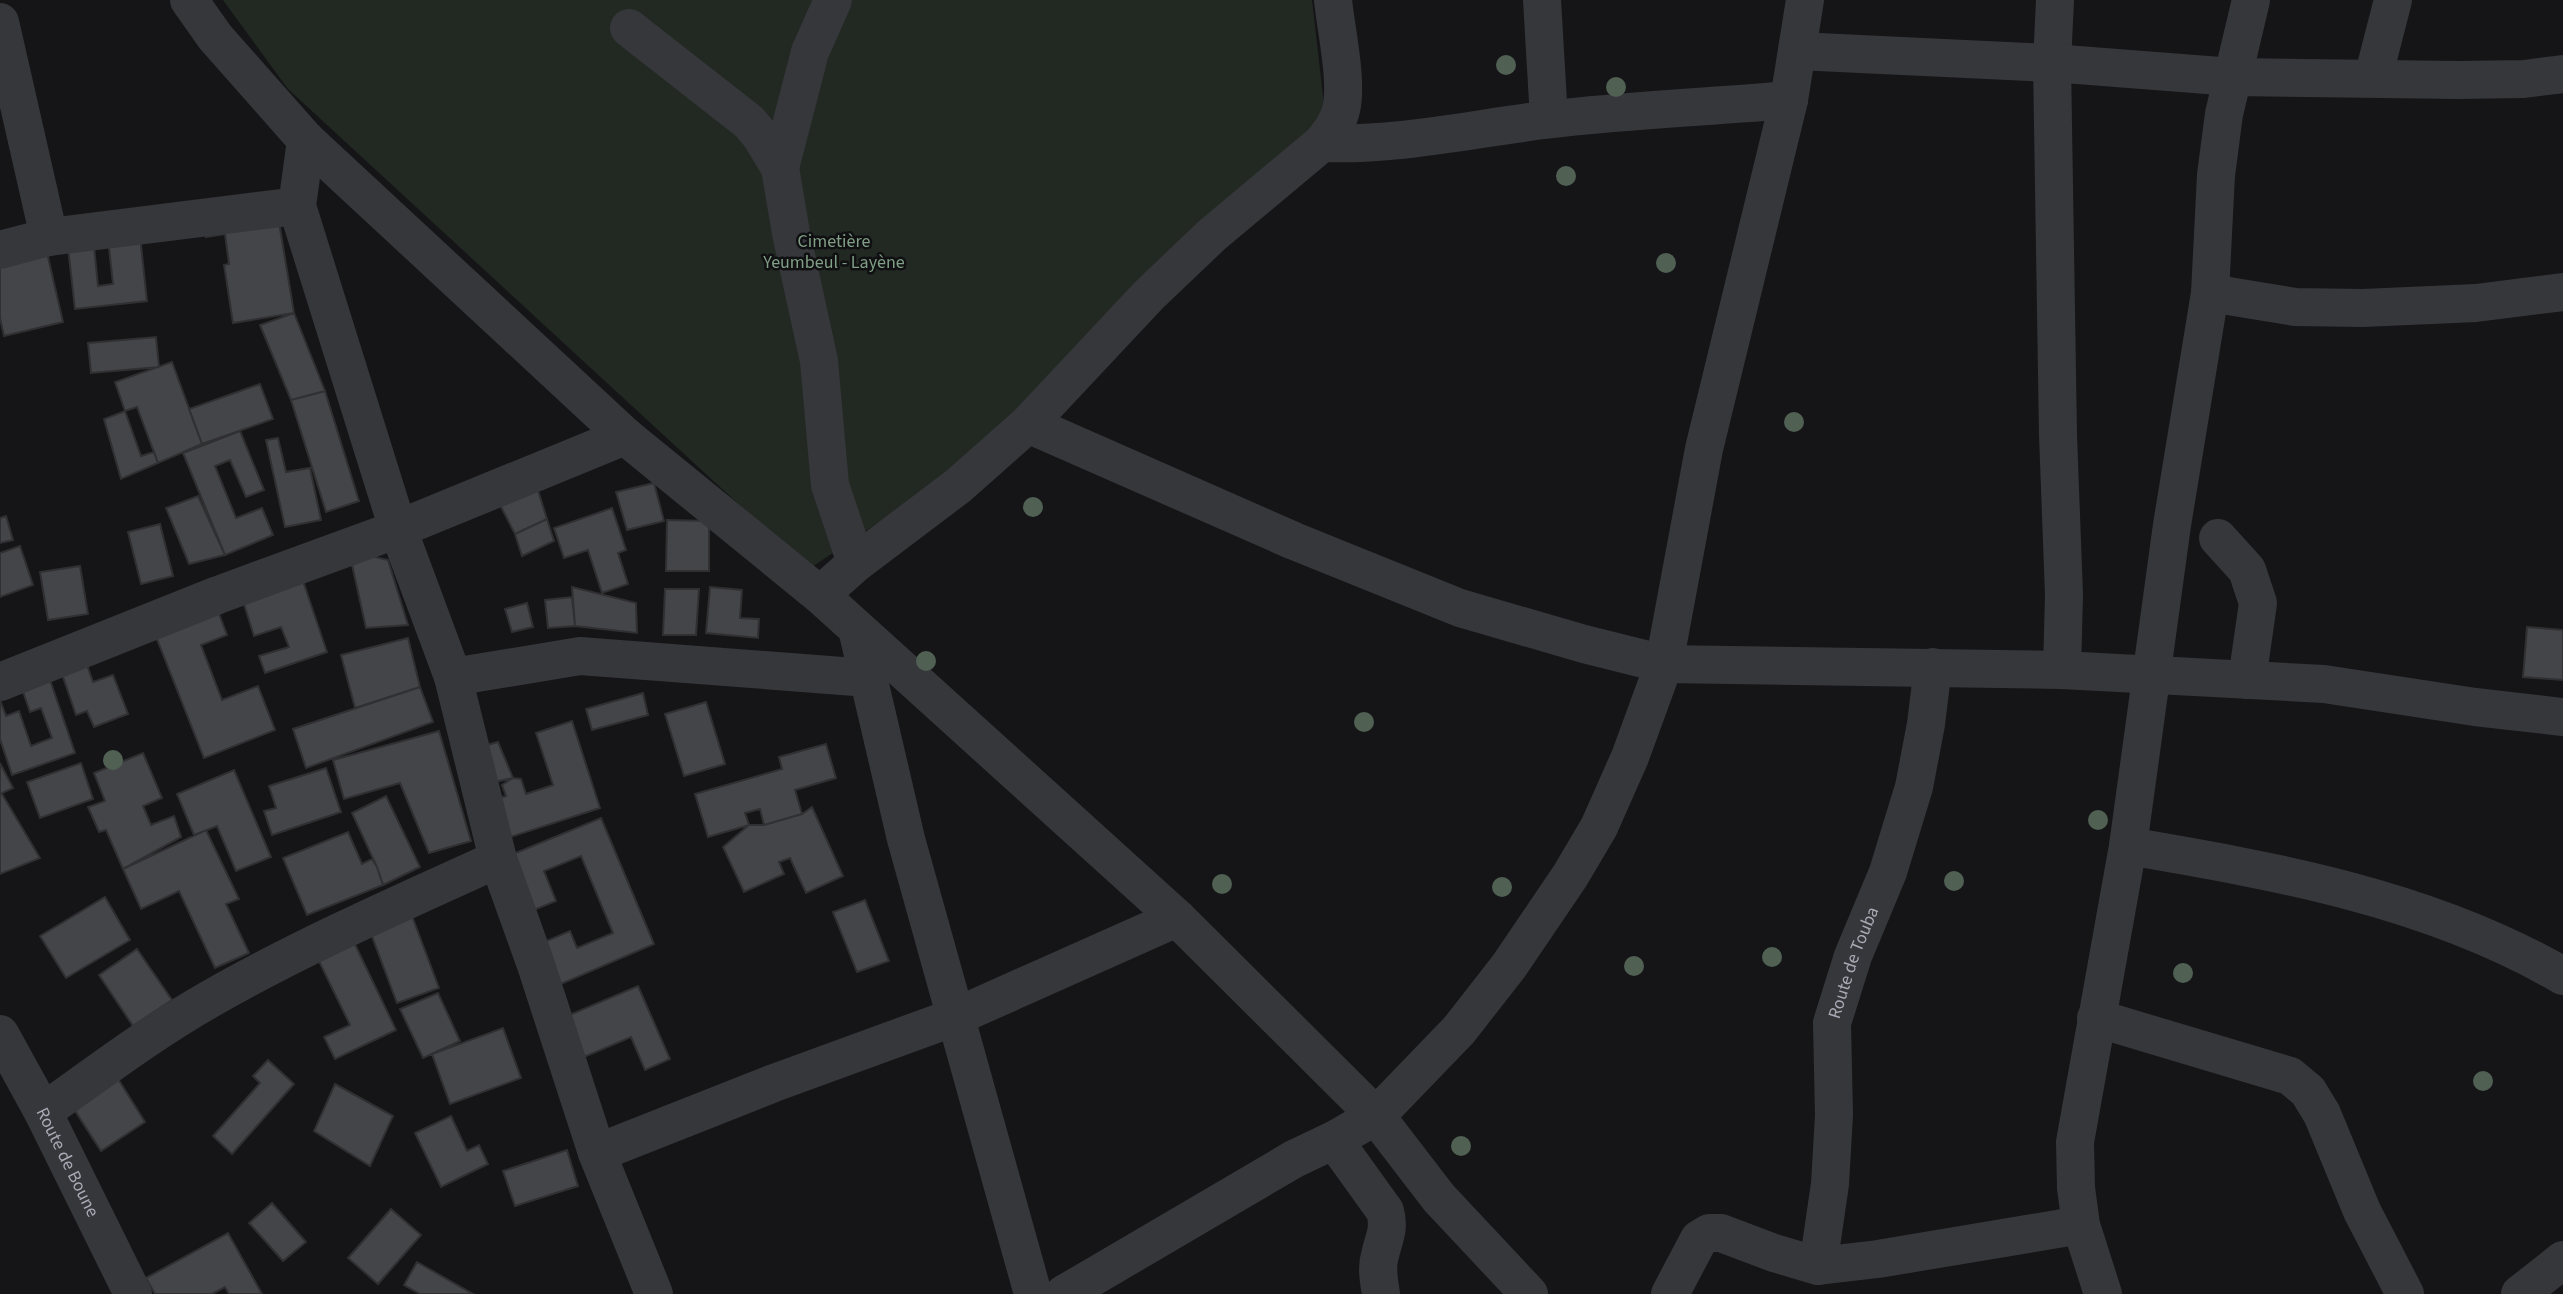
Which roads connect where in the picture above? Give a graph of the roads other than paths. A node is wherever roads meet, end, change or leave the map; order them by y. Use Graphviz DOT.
graph roads {
  1 [pos="189,0"];
  2 [pos="832,0"];
  3 [pos="1332,0"];
  4 [pos="1542,0"];
  5 [pos="1805,0"];
  6 [pos="2055,0"];
  7 [pos="2251,0"];
  8 [pos="2393,0"];
  9 [pos="0,22"];
  10 [pos="629,28"];
  11 [pos="1797,51"];
  12 [pos="2052,63"];
  13 [pos="2563,74"];
  14 [pos="2233,77"];
  15 [pos="2373,78"];
  16 [pos="1789,100"];
  17 [pos="1549,120"];
  18 [pos="306,141"];
  19 [pos="1322,143"];
  20 [pos="780,168"];
  21 [pos="297,206"];
  22 [pos="49,237"];
  23 [pos="0,250"];
  24 [pos="2563,292"];
  25 [pos="2210,293"];
  26 [pos="1028,424"];
  27 [pos="625,436"];
  28 [pos="398,529"];
  29 [pos="2218,538"];
  30 [pos="856,563"];
  31 [pos="820,595"];
  32 [pos="857,628"];
  33 [pos="1664,664"];
  34 [pos="1933,667"];
  35 [pos="2062,670"];
  36 [pos="2151,674"];
  37 [pos="453,677"];
  38 [pos="868,678"];
  39 [pos="2247,680"];
  40 [pos="0,682"];
  41 [pos="2563,717"];
  42 [pos="2127,846"];
  43 [pos="498,859"];
  44 [pos="1177,918"];
  45 [pos="2563,976"];
  46 [pos="955,1017"];
  47 [pos="2096,1018"];
  48 [pos="4,1050"];
  49 [pos="43,1112"];
  50 [pos="1376,1116"];
  51 [pos="1334,1140"];
  52 [pos="597,1153"];
  53 [pos="2081,1225"];
  54 [pos="2563,1260"];
  55 [pos="1818,1266"];
  56 [pos="133,1294"];
  57 [pos="654,1294"];
  58 [pos="1033,1294"];
  59 [pos="1064,1294"];
  60 [pos="1381,1294"];
  61 [pos="1529,1294"];
  62 [pos="1670,1294"];
  63 [pos="2103,1294"];
  64 [pos="2405,1294"];
  65 [pos="2520,1294"];
  1 -- 18 [label="street"];
  2 -- 20 [label="street"];
  3 -- 19 [label="street"];
  4 -- 17 [label="street"];
  5 -- 11 [label="street"];
  6 -- 12 [label="street"];
  7 -- 14 [label="street"];
  8 -- 15 [label="street"];
  9 -- 22 [label="street"];
  10 -- 20 [label="street"];
  11 -- 12 [label="street"];
  11 -- 16 [label="street"];
  12 -- 14 [label="street"];
  12 -- 35 [label="street"];
  13 -- 15 [label="street"];
  14 -- 15 [label="street"];
  14 -- 25 [label="street"];
  16 -- 17 [label="street"];
  16 -- 33 [label="street"];
  17 -- 19 [label="street"];
  18 -- 21 [label="street"];
  18 -- 27 [label="street"];
  19 -- 26 [label="street"];
  20 -- 30 [label="street"];
  21 -- 22 [label="street"];
  21 -- 28 [label="street"];
  22 -- 23 [label="street"];
  24 -- 25 [label="street"];
  25 -- 36 [label="street"];
  26 -- 30 [label="street"];
  26 -- 33 [label="street"];
  27 -- 28 [label="street"];
  27 -- 31 [label="street"];
  28 -- 37 [label="street"];
  28 -- 40 [label="street"];
  29 -- 39 [label="street"];
  30 -- 31 [label="street"];
  31 -- 32 [label="street"];
  32 -- 38 [label="street"];
  32 -- 44 [label="street"];
  33 -- 34 [label="street"];
  33 -- 50 [label="street"];
  34 -- 35 [label="street"];
  34 -- 55 [label="street, Route de Touba"];
  35 -- 36 [label="street"];
  36 -- 39 [label="street"];
  36 -- 42 [label="street"];
  37 -- 38 [label="street"];
  37 -- 43 [label="street"];
  38 -- 46 [label="street"];
  39 -- 41 [label="street"];
  42 -- 45 [label="street"];
  42 -- 47 [label="street"];
  43 -- 49 [label="street"];
  43 -- 52 [label="street"];
  44 -- 46 [label="street"];
  44 -- 50 [label="street"];
  46 -- 52 [label="street"];
  46 -- 58 [label="street"];
  47 -- 53 [label="street"];
  47 -- 64 [label="street"];
  48 -- 49 [label="street, Route de Boune"];
  49 -- 56 [label="street, Route de Boune"];
  50 -- 51 [label="street"];
  50 -- 61 [label="street"];
  51 -- 59 [label="street"];
  51 -- 60 [label="street"];
  52 -- 57 [label="street"];
  53 -- 55 [label="street"];
  53 -- 63 [label="street"];
  54 -- 65 [label="street"];
  55 -- 62 [label="street"];
}
